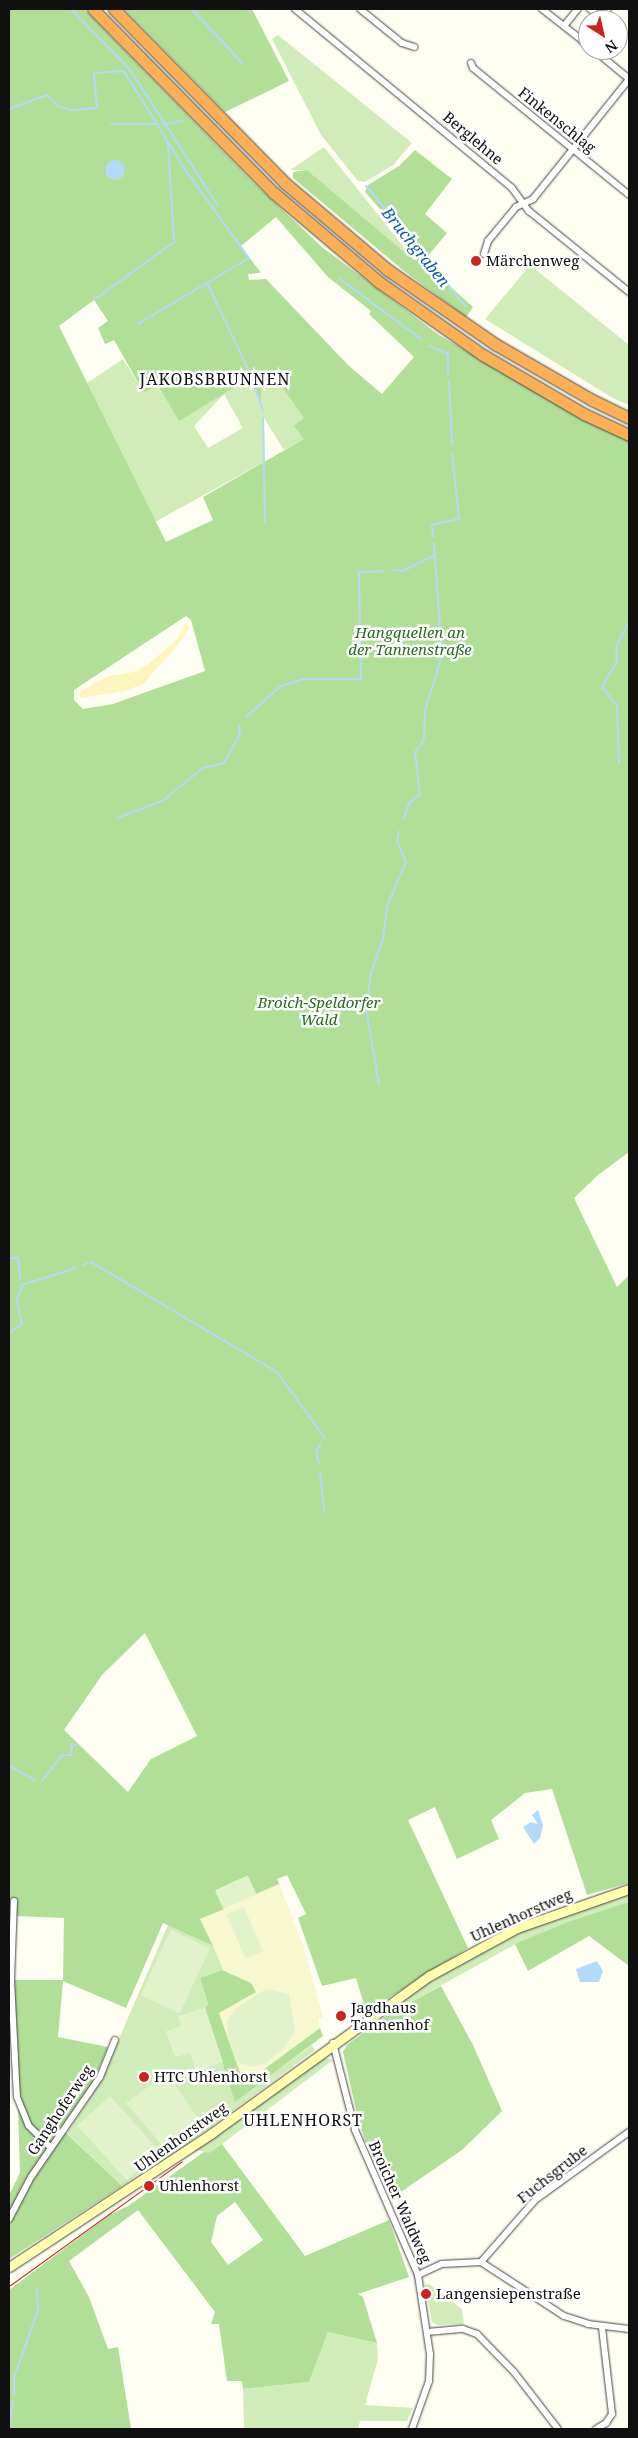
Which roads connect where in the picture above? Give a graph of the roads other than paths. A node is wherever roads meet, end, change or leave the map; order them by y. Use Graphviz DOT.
graph roads {
  1 [pos="93,9"];
  2 [pos="114,9"];
  3 [pos="295,9"];
  4 [pos="360,9"];
  5 [pos="542,9"];
  6 [pos="578,9"];
  7 [pos="564,26"];
  8 [pos="578,37"];
  9 [pos="414,47"];
  10 [pos="609,60"];
  11 [pos="471,63"];
  12 [pos="629,79"];
  13 [pos="573,150"];
  14 [pos="629,195"];
  15 [pos="523,203"];
  16 [pos="484,254"];
  17 [pos="629,292"];
  18 [pos="629,418"];
  19 [pos="629,435"];
  20 [pos="629,1888"];
  21 [pos="14,1901"];
  22 [pos="115,2040"];
  23 [pos="333,2043"];
  24 [pos="629,2132"];
  25 [pos="51,2148"];
  26 [pos="9,2219"];
  27 [pos="481,2262"];
  28 [pos="9,2267"];
  29 [pos="418,2275"];
  30 [pos="602,2327"];
  31 [pos="629,2329"];
  32 [pos="427,2332"];
  33 [pos="412,2429"];
  34 [pos="558,2429"];
  35 [pos="596,2429"];
  1 -- 19 [label="highway"];
  2 -- 18 [label="highway"];
  3 -- 15 [label="street, Berglehne"];
  4 -- 9 [label="street"];
  5 -- 7 [label="street"];
  6 -- 7 [label="street"];
  7 -- 8 [label="street"];
  10 -- 12 [label="street"];
  11 -- 13 [label="street, Finkenschlag"];
  12 -- 13 [label="street"];
  13 -- 14 [label="street, Finkenschlag"];
  13 -- 15 [label="street"];
  15 -- 16 [label="street"];
  15 -- 17 [label="street, Berglehne"];
  20 -- 23 [label="main road, Uhlenhorstweg"];
  21 -- 25 [label="street"];
  22 -- 25 [label="street, Ganghoferweg"];
  23 -- 28 [label="main road, Uhlenhorstweg"];
  23 -- 29 [label="street, Broicher Waldweg"];
  24 -- 27 [label="street, Fuchsgrube"];
  25 -- 26 [label="street, Ganghoferweg"];
  27 -- 29 [label="street"];
  27 -- 30 [label="street"];
  29 -- 32 [label="street, Broicher Waldweg"];
  30 -- 31 [label="street"];
  30 -- 35 [label="street"];
  32 -- 33 [label="street, Broicher Waldweg"];
  32 -- 34 [label="street"];
}
